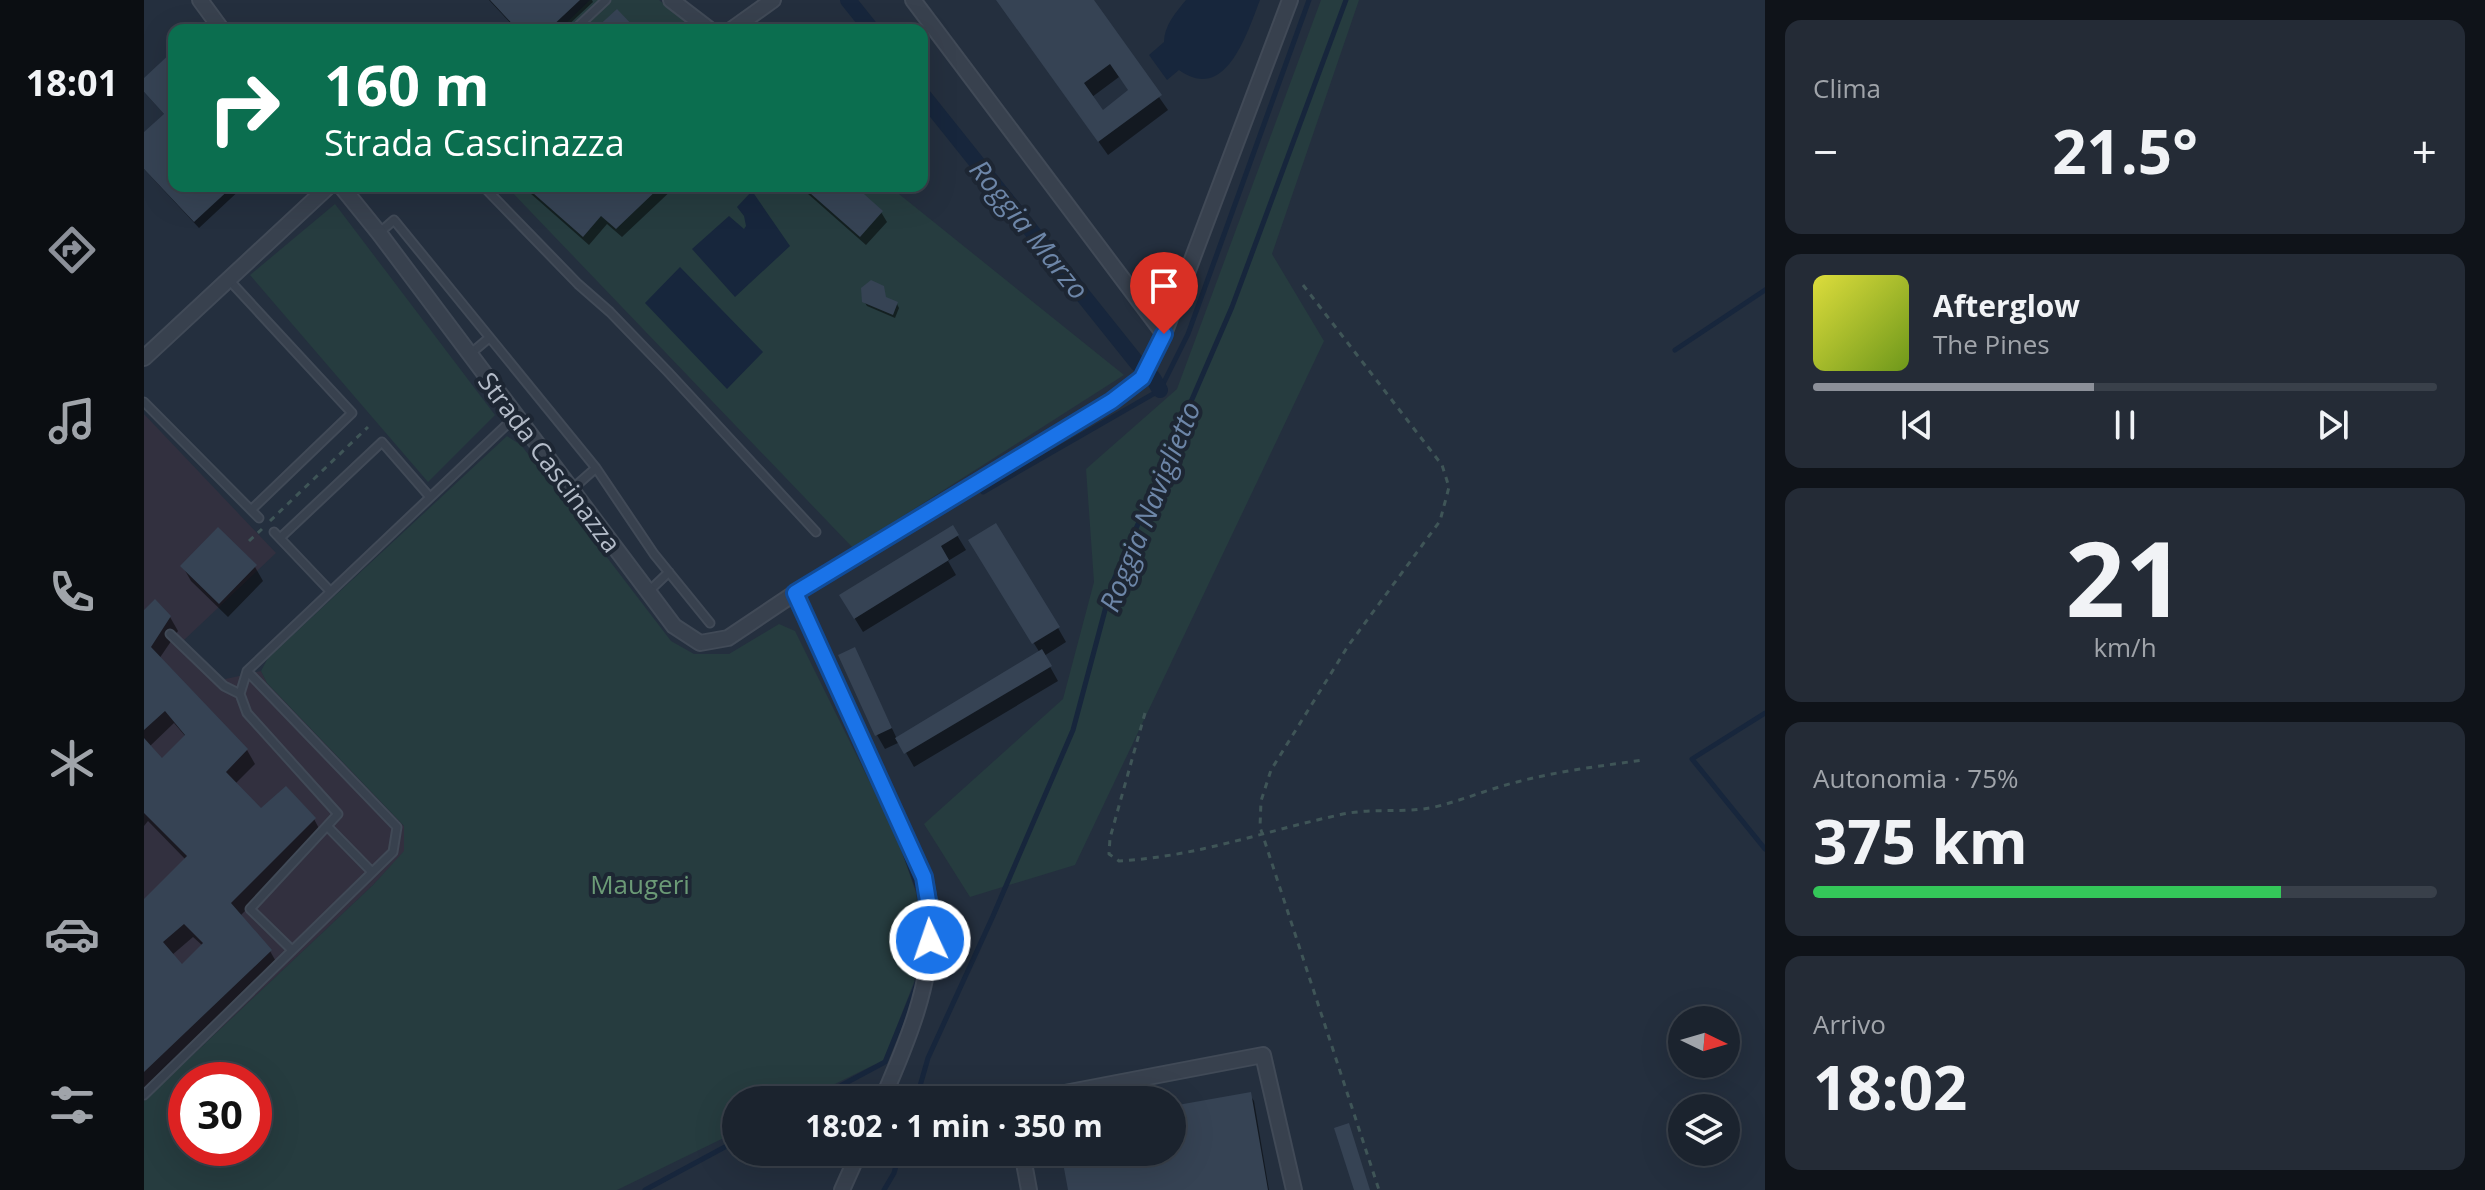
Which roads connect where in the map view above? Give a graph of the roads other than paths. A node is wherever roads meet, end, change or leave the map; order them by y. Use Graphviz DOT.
graph roads {
  1 [pos="200,0"];
  2 [pos="606,0"];
  3 [pos="671,0"];
  4 [pos="773,0"];
  5 [pos="913,0"];
  6 [pos="1290,0"];
  7 [pos="218,24"];
  8 [pos="580,24"];
  9 [pos="702,24"];
  10 [pos="739,24"];
  11 [pos="323,192"];
  12 [pos="346,192"];
  13 [pos="489,192"];
  14 [pos="379,233"];
  15 [pos="229,279"];
  16 [pos="1164,334"];
  17 [pos="489,338"];
  18 [pos="470,354"];
  19 [pos="144,358"];
  20 [pos="144,402"];
  21 [pos="516,416"];
  22 [pos="596,468"];
  23 [pos="571,490"];
  24 [pos="429,496"];
  25 [pos="251,510"];
  26 [pos="259,518"];
  27 [pos="816,532"];
  28 [pos="669,572"];
  29 [pos="330,591"];
  30 [pos="647,593"];
  31 [pos="795,593"];
  32 [pos="710,623"];
  33 [pos="170,634"];
  34 [pos="247,671"];
  35 [pos="240,694"];
  36 [pos="327,826"];
  37 [pos="372,872"];
  38 [pos="292,950"];
  39 [pos="888,1086"];
  40 [pos="1101,1086"];
  41 [pos="144,1095"];
  42 [pos="853,1166"];
  43 [pos="1025,1166"];
  44 [pos="842,1190"];
  45 [pos="1029,1190"];
  46 [pos="1294,1190"];
  1 -- 7 [label="street"];
  2 -- 8 [label="lane"];
  3 -- 9 [label="street"];
  4 -- 10 [label="street"];
  5 -- 16 [label="street"];
  6 -- 16 [label="street, Strada Cascinazza"];
  11 -- 15 [label="street"];
  12 -- 14 [label="street, Strada Cascinazza"];
  13 -- 27 [label="lane"];
  14 -- 17 [label="lane"];
  14 -- 18 [label="street, Strada Cascinazza"];
  15 -- 19 [label="street"];
  15 -- 25 [label="lane"];
  16 -- 31 [label="street, Strada Cascinazza"];
  17 -- 18 [label="lane"];
  17 -- 22 [label="lane"];
  18 -- 21 [label="street, Strada Cascinazza"];
  20 -- 25 [label="lane"];
  21 -- 23 [label="street, Strada Cascinazza"];
  21 -- 24 [label="lane"];
  22 -- 23 [label="lane"];
  22 -- 28 [label="lane"];
  23 -- 30 [label="street, Strada Cascinazza"];
  24 -- 29 [label="lane"];
  24 -- 29 [label="lane"];
  25 -- 26 [label="lane"];
  28 -- 30 [label="lane"];
  28 -- 32 [label="lane"];
  29 -- 34 [label="lane"];
  30 -- 31 [label="street, Strada Cascinazza"];
  31 -- 39 [label="street"];
  33 -- 35 [label="lane"];
  34 -- 35 [label="lane"];
  34 -- 37 [label="lane"];
  35 -- 36 [label="lane"];
  36 -- 37 [label="lane"];
  36 -- 38 [label="lane"];
  37 -- 38 [label="lane"];
  38 -- 41 [label="lane"];
  40 -- 46 [label="street"];
  42 -- 44 [label="street"];
  43 -- 45 [label="street"];
}
